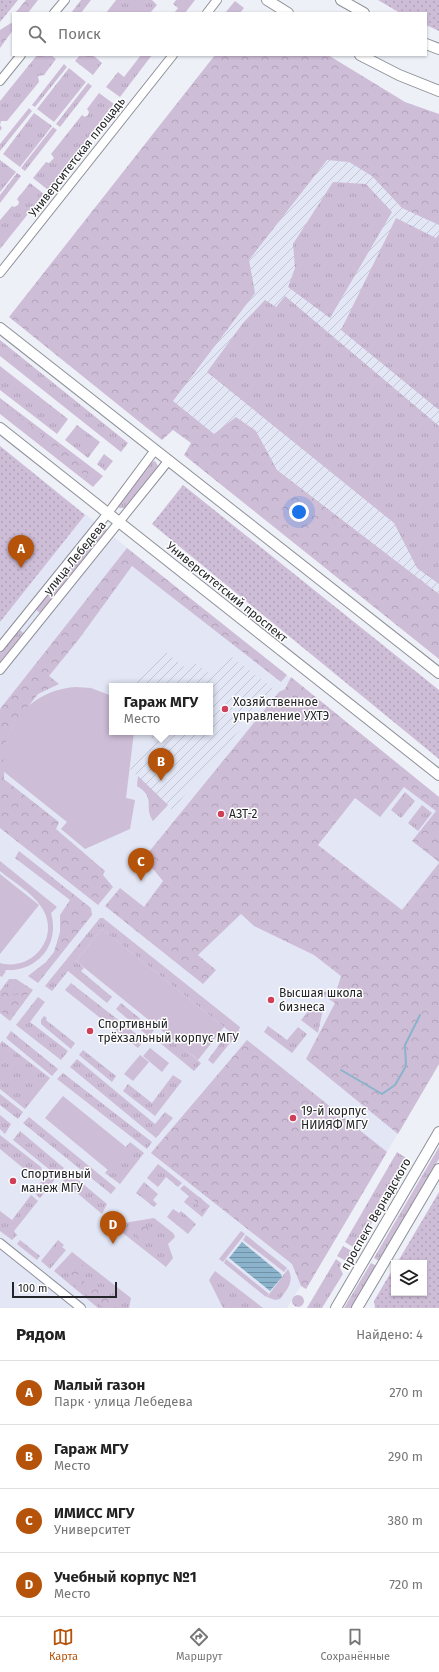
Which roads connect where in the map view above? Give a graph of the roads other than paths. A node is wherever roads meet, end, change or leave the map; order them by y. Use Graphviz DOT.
graph roads {
  1 [pos="65,0"];
  2 [pos="217,0"];
  3 [pos="267,0"];
  4 [pos="341,0"];
  5 [pos="55,12"];
  6 [pos="208,12"];
  7 [pos="286,12"];
  8 [pos="362,12"];
  9 [pos="427,44"];
  10 [pos="439,49"];
  11 [pos="20,56"];
  12 [pos="172,56"];
  13 [pos="362,56"];
  14 [pos="0,81"];
  15 [pos="439,91"];
  16 [pos="0,273"];
  17 [pos="0,328"];
  18 [pos="0,428"];
  19 [pos="156,450"];
  20 [pos="169,460"];
  21 [pos="108,513"];
  22 [pos="119,522"];
  23 [pos="27,613"];
  24 [pos="38,622"];
  25 [pos="0,647"];
  26 [pos="0,670"];
  27 [pos="439,673"];
  28 [pos="439,775"];
  29 [pos="439,1132"];
  30 [pos="439,1169"];
  31 [pos="0,1243"];
  32 [pos="81,1308"];
  33 [pos="336,1308"];
  34 [pos="357,1308"];
  1 -- 5 [label="street"];
  2 -- 6 [label="street"];
  3 -- 7 [label="main road"];
  4 -- 8 [label="main road"];
  9 -- 10 [label="main road"];
  11 -- 14 [label="street"];
  12 -- 16 [label="street, Университетская площадь"];
  13 -- 15 [label="main road"];
  17 -- 19 [label="main road"];
  18 -- 21 [label="main road, Университетский проспект"];
  19 -- 20 [label="main road"];
  19 -- 21 [label="street, улица Лебедева"];
  20 -- 22 [label="street, улица Лебедева"];
  20 -- 27 [label="main road"];
  21 -- 22 [label="main road, Университетский проспект"];
  21 -- 23 [label="street, улица Лебедева"];
  22 -- 24 [label="street, улица Лебедева"];
  22 -- 28 [label="main road, Университетский проспект"];
  23 -- 24 [label="street"];
  23 -- 25 [label="street, улица Лебедева"];
  24 -- 26 [label="street, улица Лебедева"];
  29 -- 33 [label="main road, проспект Вернадского"];
  30 -- 34 [label="main road"];
  31 -- 32 [label="street"];
}
